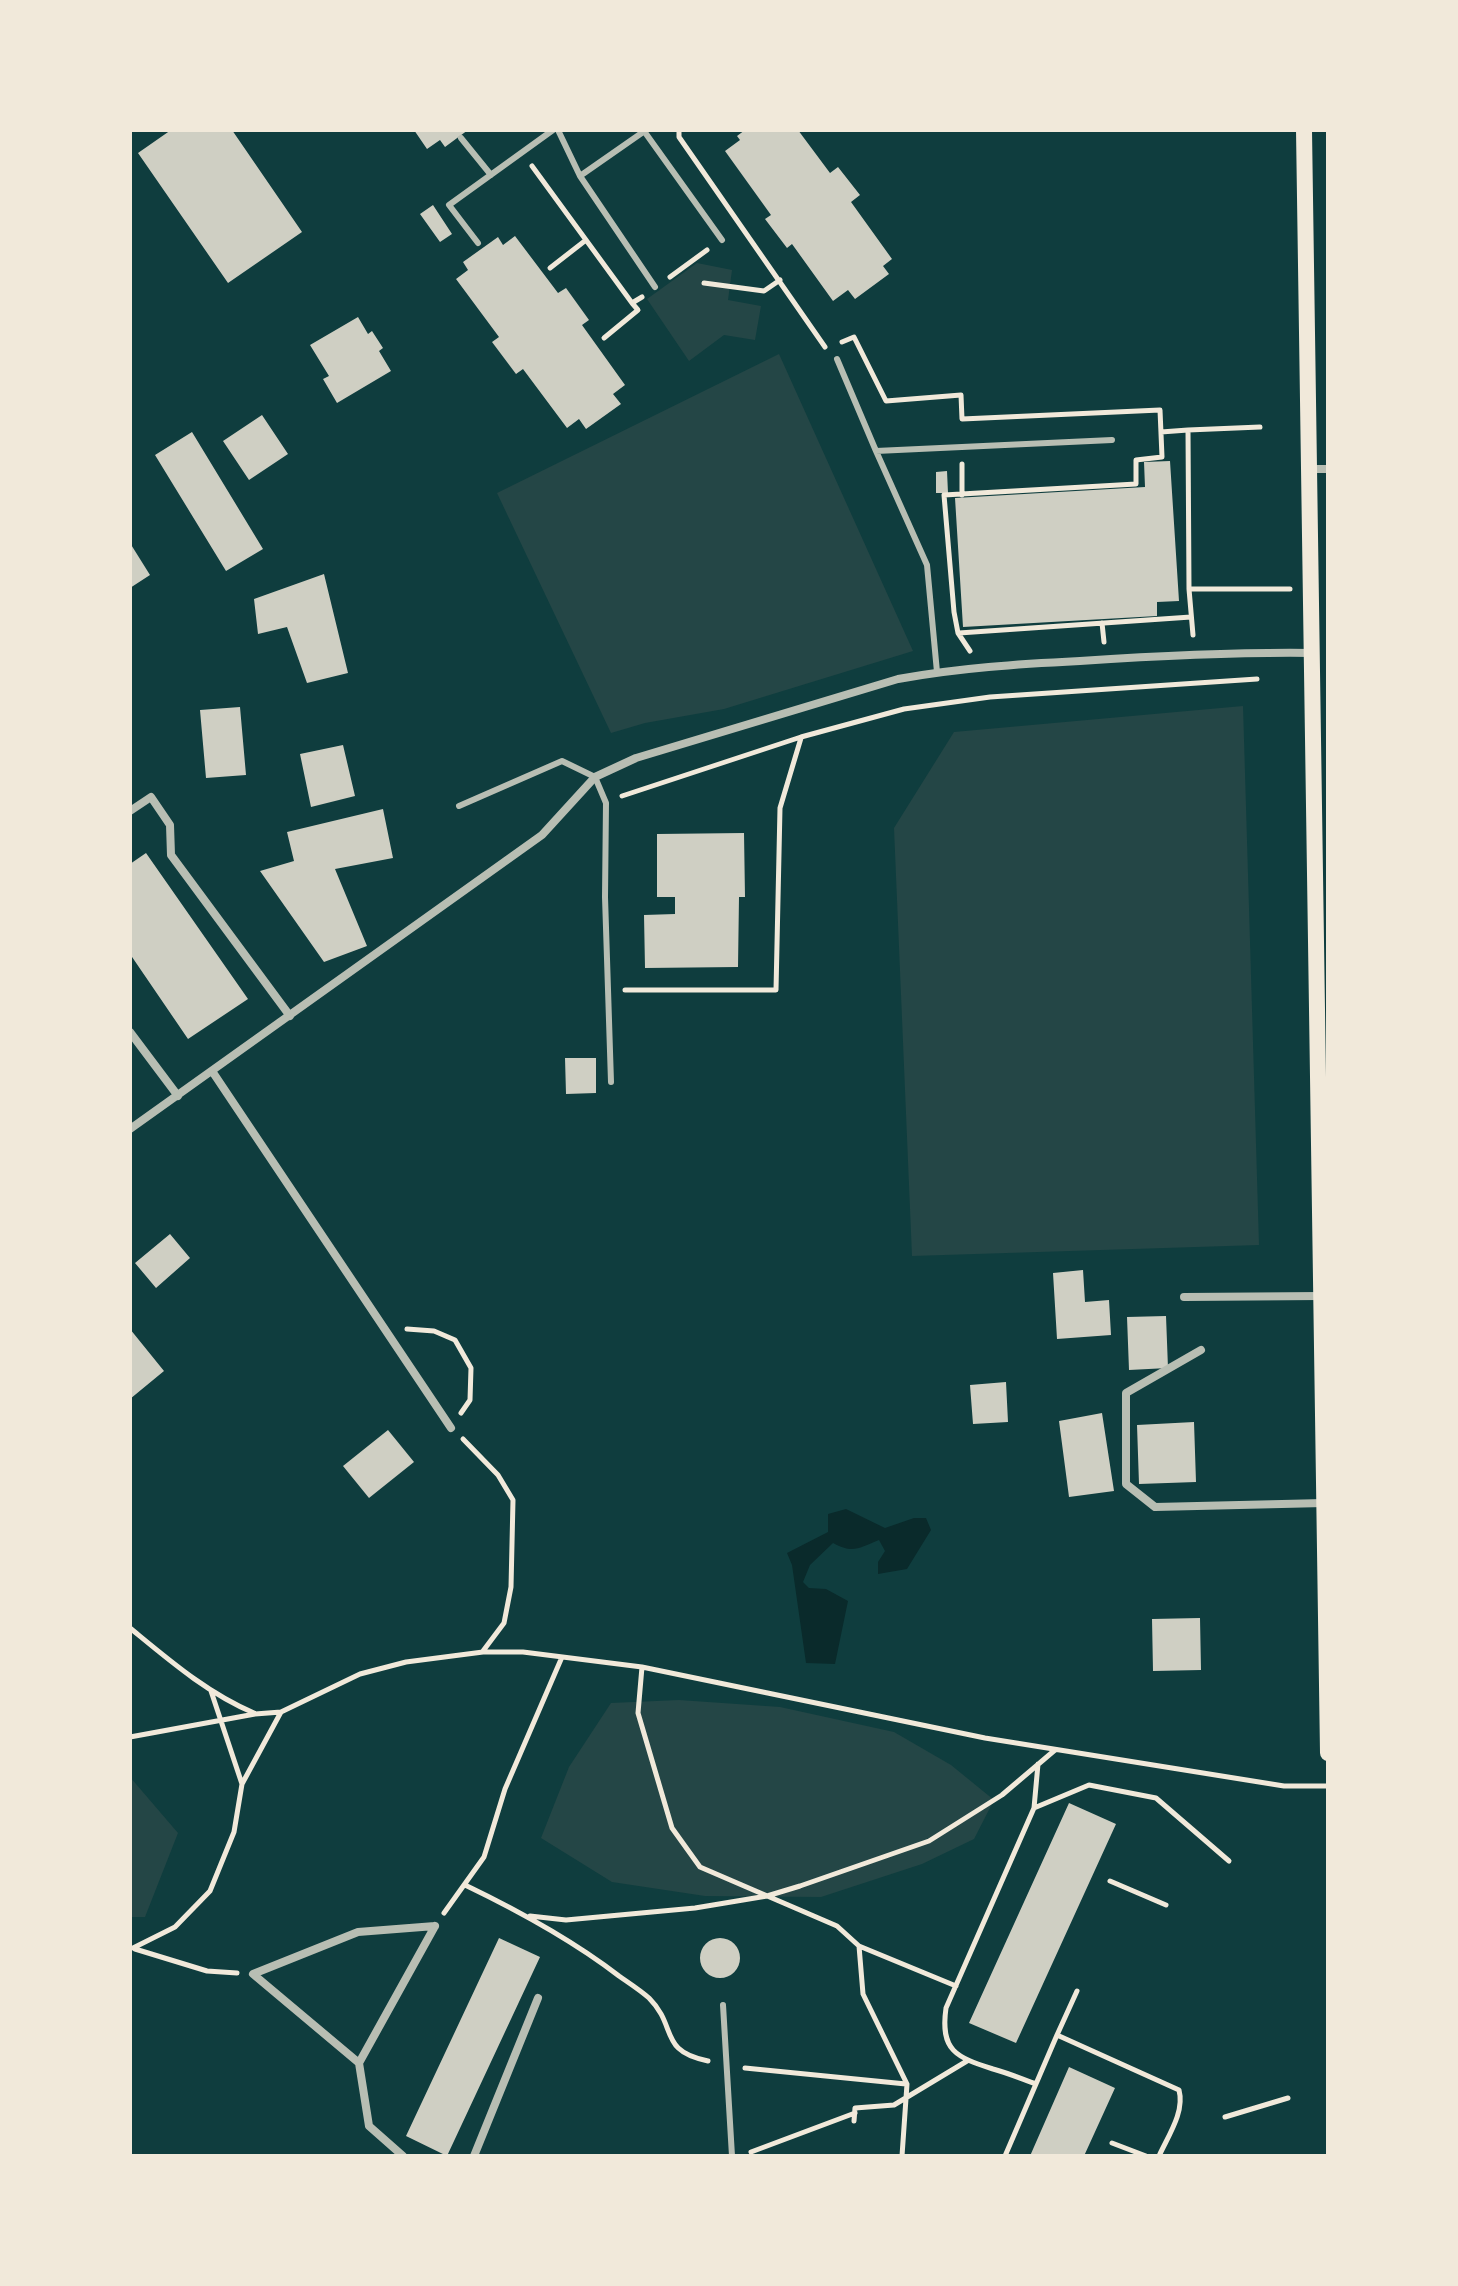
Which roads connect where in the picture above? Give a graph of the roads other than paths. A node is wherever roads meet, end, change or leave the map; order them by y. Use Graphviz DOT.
graph roads {
  1 [pos="556,130"];
  2 [pos="1304,130"];
  3 [pos="645,131"];
  4 [pos="461,138"];
  5 [pos="491,175"];
  6 [pos="580,176"];
  7 [pos="722,240"];
  8 [pos="478,243"];
  9 [pos="655,287"];
  10 [pos="837,359"];
  11 [pos="1112,440"];
  12 [pos="876,451"];
  13 [pos="1309,469"];
  14 [pos="1328,469"];
  15 [pos="1312,653"];
  16 [pos="937,672"];
  17 [pos="595,777"];
  18 [pos="459,806"];
  19 [pos="130,811"];
  20 [pos="290,1016"];
  21 [pos="130,1032"];
  22 [pos="212,1071"];
  23 [pos="611,1082"];
  24 [pos="178,1096"];
  25 [pos="130,1129"];
  26 [pos="1321,1296"];
  27 [pos="1184,1297"];
  28 [pos="1201,1350"];
  29 [pos="451,1428"];
  30 [pos="1324,1503"];
  31 [pos="1328,1720"];
  32 [pos="1328,1753"];
  33 [pos="538,1998"];
  34 [pos="723,2005"];
  35 [pos="359,2063"];
  36 [pos="403,2156"];
  37 [pos="474,2156"];
  38 [pos="732,2156"];
  1 -- 5 [label="lane"];
  1 -- 6 [label="lane"];
  2 -- 13 [label="main road"];
  3 -- 6 [label="lane"];
  3 -- 7 [label="lane"];
  4 -- 5 [label="lane"];
  5 -- 8 [label="lane"];
  6 -- 9 [label="lane"];
  10 -- 12 [label="lane"];
  11 -- 12 [label="lane"];
  12 -- 16 [label="lane"];
  13 -- 14 [label="street"];
  13 -- 15 [label="main road"];
  15 -- 16 [label="street"];
  15 -- 26 [label="main road"];
  16 -- 17 [label="street"];
  17 -- 18 [label="lane"];
  17 -- 20 [label="street"];
  17 -- 23 [label="lane"];
  19 -- 20 [label="street"];
  20 -- 22 [label="street"];
  21 -- 24 [label="street"];
  22 -- 24 [label="street"];
  22 -- 29 [label="street"];
  24 -- 25 [label="street"];
  26 -- 27 [label="street"];
  26 -- 30 [label="main road"];
  28 -- 30 [label="street"];
  30 -- 31 [label="main road"];
  31 -- 32 [label="main road"];
  33 -- 37 [label="street"];
  34 -- 38 [label="lane"];
  35 -- 35 [label="street"];
  35 -- 36 [label="street"];
}
